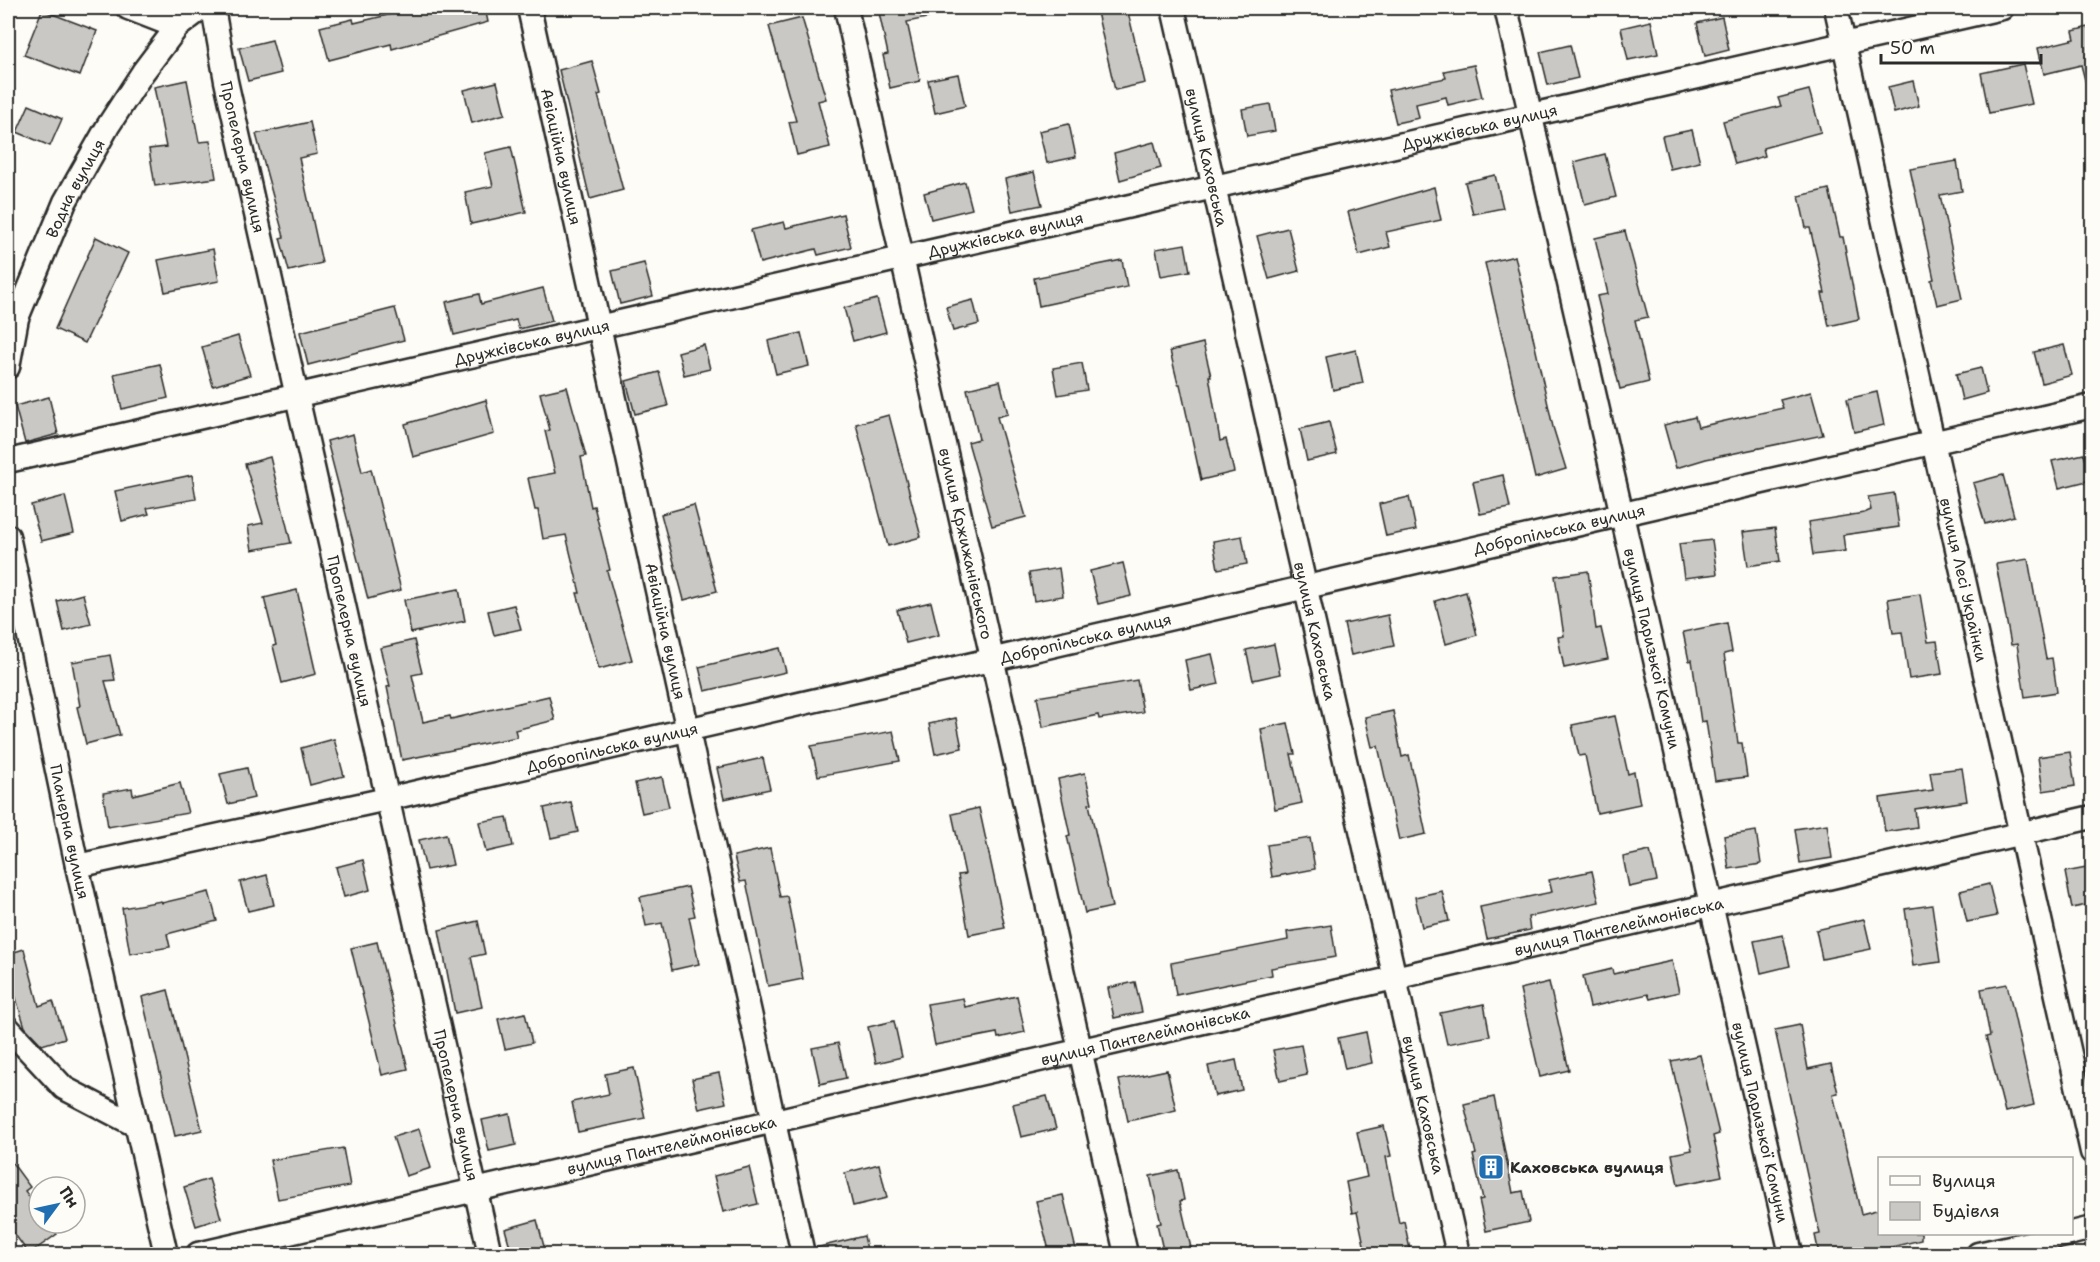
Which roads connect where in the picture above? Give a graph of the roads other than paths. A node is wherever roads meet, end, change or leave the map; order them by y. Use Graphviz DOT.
graph roads {
  1 [pos="128,8"];
  2 [pos="202,8"];
  3 [pos="213,8"];
  4 [pos="529,8"];
  5 [pos="846,8"];
  6 [pos="1173,8"];
  7 [pos="1506,8"];
  8 [pos="1836,8"];
  9 [pos="2002,8"];
  10 [pos="177,27"];
  11 [pos="1844,45"];
  12 [pos="1531,116"];
  13 [pos="1214,187"];
  14 [pos="902,258"];
  15 [pos="599,327"];
  16 [pos="8,368"];
  17 [pos="297,395"];
  18 [pos="2092,406"];
  19 [pos="1934,444"];
  20 [pos="8,461"];
  21 [pos="1623,515"];
  22 [pos="8,536"];
  23 [pos="1306,588"];
  24 [pos="992,660"];
  25 [pos="688,730"];
  26 [pos="387,798"];
  27 [pos="2092,817"];
  28 [pos="2021,834"];
  29 [pos="77,866"];
  30 [pos="1712,905"];
  31 [pos="1395,978"];
  32 [pos="8,1028"];
  33 [pos="1080,1051"];
  34 [pos="774,1122"];
  35 [pos="137,1126"];
  36 [pos="2092,1152"];
  37 [pos="475,1191"];
  38 [pos="2092,1228"];
  39 [pos="2073,1233"];
  40 [pos="2062,1235"];
  41 [pos="166,1254"];
  42 [pos="198,1254"];
  43 [pos="490,1254"];
  44 [pos="803,1254"];
  45 [pos="1125,1254"];
  46 [pos="1458,1254"];
  47 [pos="1791,1254"];
  48 [pos="1978,1254"];
  1 -- 10 [label="street"];
  2 -- 10 [label="street, Водна вулиця"];
  3 -- 17 [label="street, Пропелерна вулиця"];
  4 -- 15 [label="street, Авіаційна вулиця"];
  5 -- 14 [label="street, вулиця Кржижанівського"];
  6 -- 13 [label="street, вулиця Каховська"];
  7 -- 12 [label="street, вулиця Паризької Комуни"];
  8 -- 11 [label="street, вулиця Лесі Українки"];
  9 -- 11 [label="street, Дружківська вулиця"];
  10 -- 16 [label="street, Водна вулиця"];
  11 -- 12 [label="street, Дружківська вулиця"];
  11 -- 19 [label="street, вулиця Лесі Українки"];
  12 -- 13 [label="street, Дружківська вулиця"];
  12 -- 21 [label="street, вулиця Паризької Комуни"];
  13 -- 14 [label="street, Дружківська вулиця"];
  13 -- 23 [label="street, вулиця Каховська"];
  14 -- 15 [label="street, Дружківська вулиця"];
  14 -- 24 [label="street, вулиця Кржижанівського"];
  15 -- 17 [label="street, Дружківська вулиця"];
  15 -- 25 [label="street, Авіаційна вулиця"];
  17 -- 20 [label="street, Дружківська вулиця"];
  17 -- 26 [label="street, Пропелерна вулиця"];
  18 -- 19 [label="street, Добропільська вулиця"];
  19 -- 21 [label="street, Добропільська вулиця"];
  19 -- 28 [label="street, вулиця Лесі Українки"];
  21 -- 23 [label="street, Добропільська вулиця"];
  21 -- 30 [label="street, вулиця Паризької Комуни"];
  22 -- 29 [label="street, Планерна вулиця"];
  23 -- 24 [label="street, Добропільська вулиця"];
  23 -- 31 [label="street, вулиця Каховська"];
  24 -- 25 [label="street, Добропільська вулиця"];
  24 -- 33 [label="street, вулиця Кржижанівського"];
  25 -- 26 [label="street, Добропільська вулиця"];
  25 -- 34 [label="street, Авіаційна вулиця"];
  26 -- 29 [label="street, Добропільська вулиця"];
  26 -- 37 [label="street, Пропелерна вулиця"];
  27 -- 28 [label="street, вулиця Пантелеймонівська"];
  28 -- 30 [label="street, вулиця Пантелеймонівська"];
  28 -- 36 [label="street, вулиця Лесі Українки"];
  29 -- 35 [label="street, Планерна вулиця"];
  30 -- 31 [label="street, вулиця Пантелеймонівська"];
  30 -- 47 [label="street, вулиця Паризької Комуни"];
  31 -- 33 [label="street, вулиця Пантелеймонівська"];
  31 -- 46 [label="street, вулиця Каховська"];
  32 -- 35 [label="street"];
  33 -- 34 [label="street, вулиця Пантелеймонівська"];
  33 -- 45 [label="street, вулиця Кржижанівського"];
  34 -- 37 [label="street, вулиця Пантелеймонівська"];
  34 -- 44 [label="street, Авіаційна вулиця"];
  35 -- 41 [label="street, Планерна вулиця"];
  37 -- 42 [label="street, вулиця Пантелеймонівська"];
  37 -- 43 [label="street, Пропелерна вулиця"];
  38 -- 39 [label="street"];
  40 -- 48 [label="street"];
}
